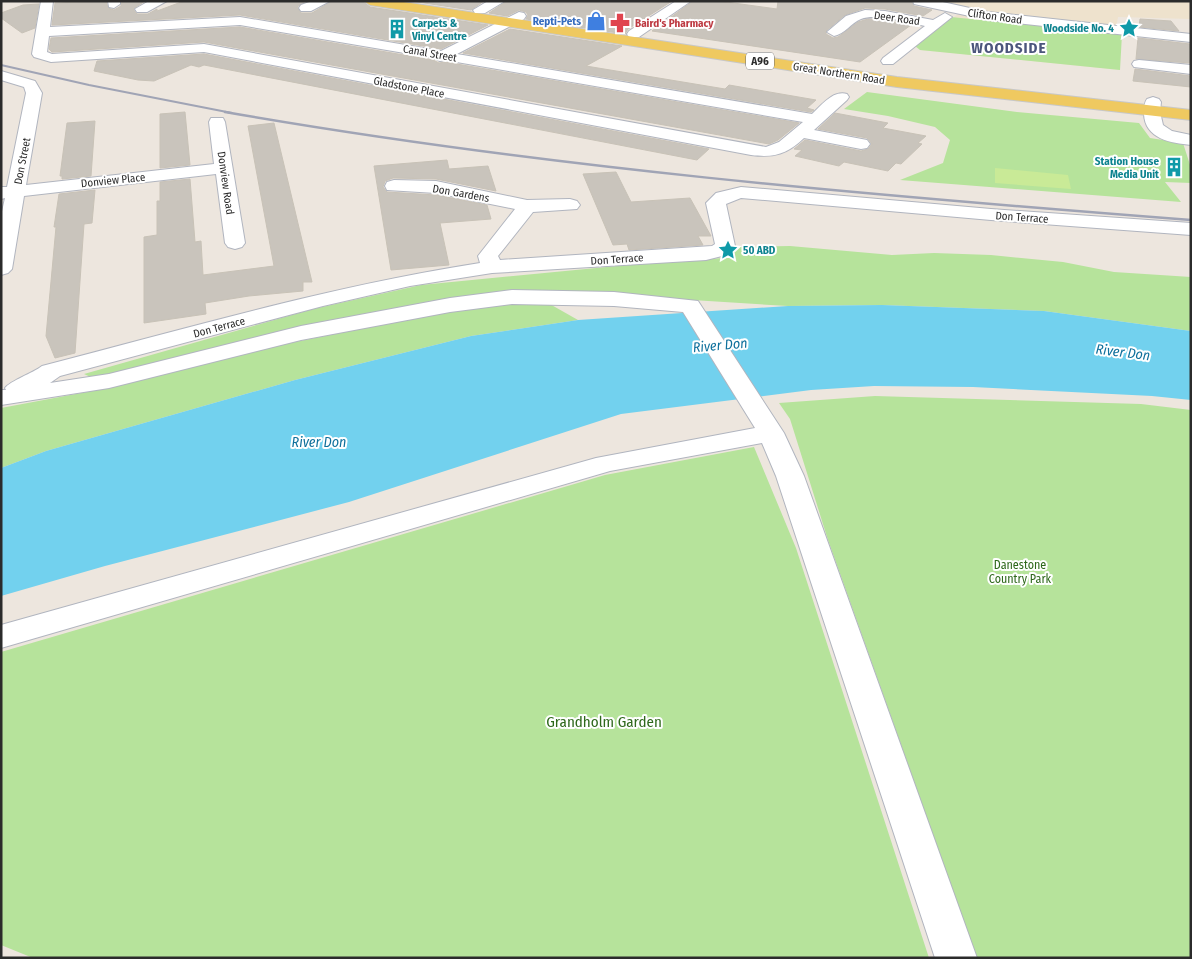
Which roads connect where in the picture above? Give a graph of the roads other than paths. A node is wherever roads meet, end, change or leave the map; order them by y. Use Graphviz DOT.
graph roads {
  1 [pos="48,1"];
  2 [pos="161,1"];
  3 [pos="324,1"];
  4 [pos="370,1"];
  5 [pos="419,1"];
  6 [pos="499,1"];
  7 [pos="685,1"];
  8 [pos="919,1"];
  9 [pos="956,6"];
  10 [pos="994,6"];
  11 [pos="142,9"];
  12 [pos="480,10"];
  13 [pos="513,19"];
  14 [pos="935,24"];
  15 [pos="42,32"];
  16 [pos="834,32"];
  17 [pos="312,33"];
  18 [pos="634,34"];
  19 [pos="1191,38"];
  20 [pos="160,51"];
  21 [pos="444,55"];
  22 [pos="888,61"];
  23 [pos="426,64"];
  24 [pos="1139,64"];
  25 [pos="150,66"];
  26 [pos="1191,70"];
  27 [pos="408,74"];
  28 [pos="1,75"];
  29 [pos="391,83"];
  30 [pos="821,95"];
  31 [pos="1152,106"];
  32 [pos="1191,106"];
  33 [pos="1191,115"];
  34 [pos="815,119"];
  35 [pos="217,122"];
  36 [pos="800,132"];
  37 [pos="1191,140"];
  38 [pos="861,144"];
  39 [pos="224,168"];
  40 [pos="394,186"];
  41 [pos="9,192"];
  42 [pos="570,205"];
  43 [pos="527,206"];
  44 [pos="1191,229"];
  45 [pos="234,243"];
  46 [pos="492,267"];
  47 [pos="1,269"];
  48 [pos="1,393"];
  49 [pos="1,398"];
  50 [pos="767,426"];
  51 [pos="1,637"];
  52 [pos="956,958"];
  1 -- 15 [label="street"];
  2 -- 11 [label="street"];
  3 -- 17 [label="street"];
  4 -- 13 [label="main road, Great Northern Road / A96"];
  5 -- 12 [label="main road, A96"];
  6 -- 12 [label="street"];
  7 -- 18 [label="street"];
  8 -- 9 [label="street, Clifton Road"];
  9 -- 10 [label="street"];
  9 -- 14 [label="street, Deer Road"];
  9 -- 19 [label="street, Clifton Road"];
  12 -- 13 [label="main road, A96"];
  13 -- 18 [label="main road, A96"];
  13 -- 21 [label="street"];
  13 -- 31 [label="main road, Great Northern Road / A96"];
  14 -- 16 [label="street, Deer Road"];
  14 -- 22 [label="street, Deer Road"];
  15 -- 17 [label="street, Canal Street"];
  15 -- 20 [label="street, Gladstone Place"];
  17 -- 21 [label="street, Canal Street"];
  18 -- 31 [label="main road, Great Northern Road / A96"];
  20 -- 25 [label="street"];
  20 -- 29 [label="street, Gladstone Place"];
  21 -- 23 [label="street"];
  21 -- 34 [label="street, Canal Street"];
  24 -- 26 [label="street"];
  27 -- 29 [label="street"];
  28 -- 41 [label="street, Don Street"];
  29 -- 36 [label="street, Gladstone Place"];
  30 -- 34 [label="street"];
  31 -- 32 [label="main road, Great Northern Road / A96"];
  31 -- 33 [label="main road, Great Northern Road / A96"];
  31 -- 37 [label="street"];
  34 -- 36 [label="street"];
  35 -- 39 [label="street, Donview Road"];
  36 -- 38 [label="street"];
  39 -- 41 [label="street, Donview Place"];
  39 -- 45 [label="street, Donview Road"];
  40 -- 43 [label="street, Don Gardens"];
  41 -- 47 [label="street, Don Street"];
  42 -- 43 [label="street, Don Gardens"];
  43 -- 46 [label="street"];
  44 -- 46 [label="street, Don Terrace"];
  46 -- 48 [label="street, Don Terrace"];
  49 -- 50 [label="street"];
  50 -- 51 [label="street"];
  50 -- 52 [label="street"];
}
